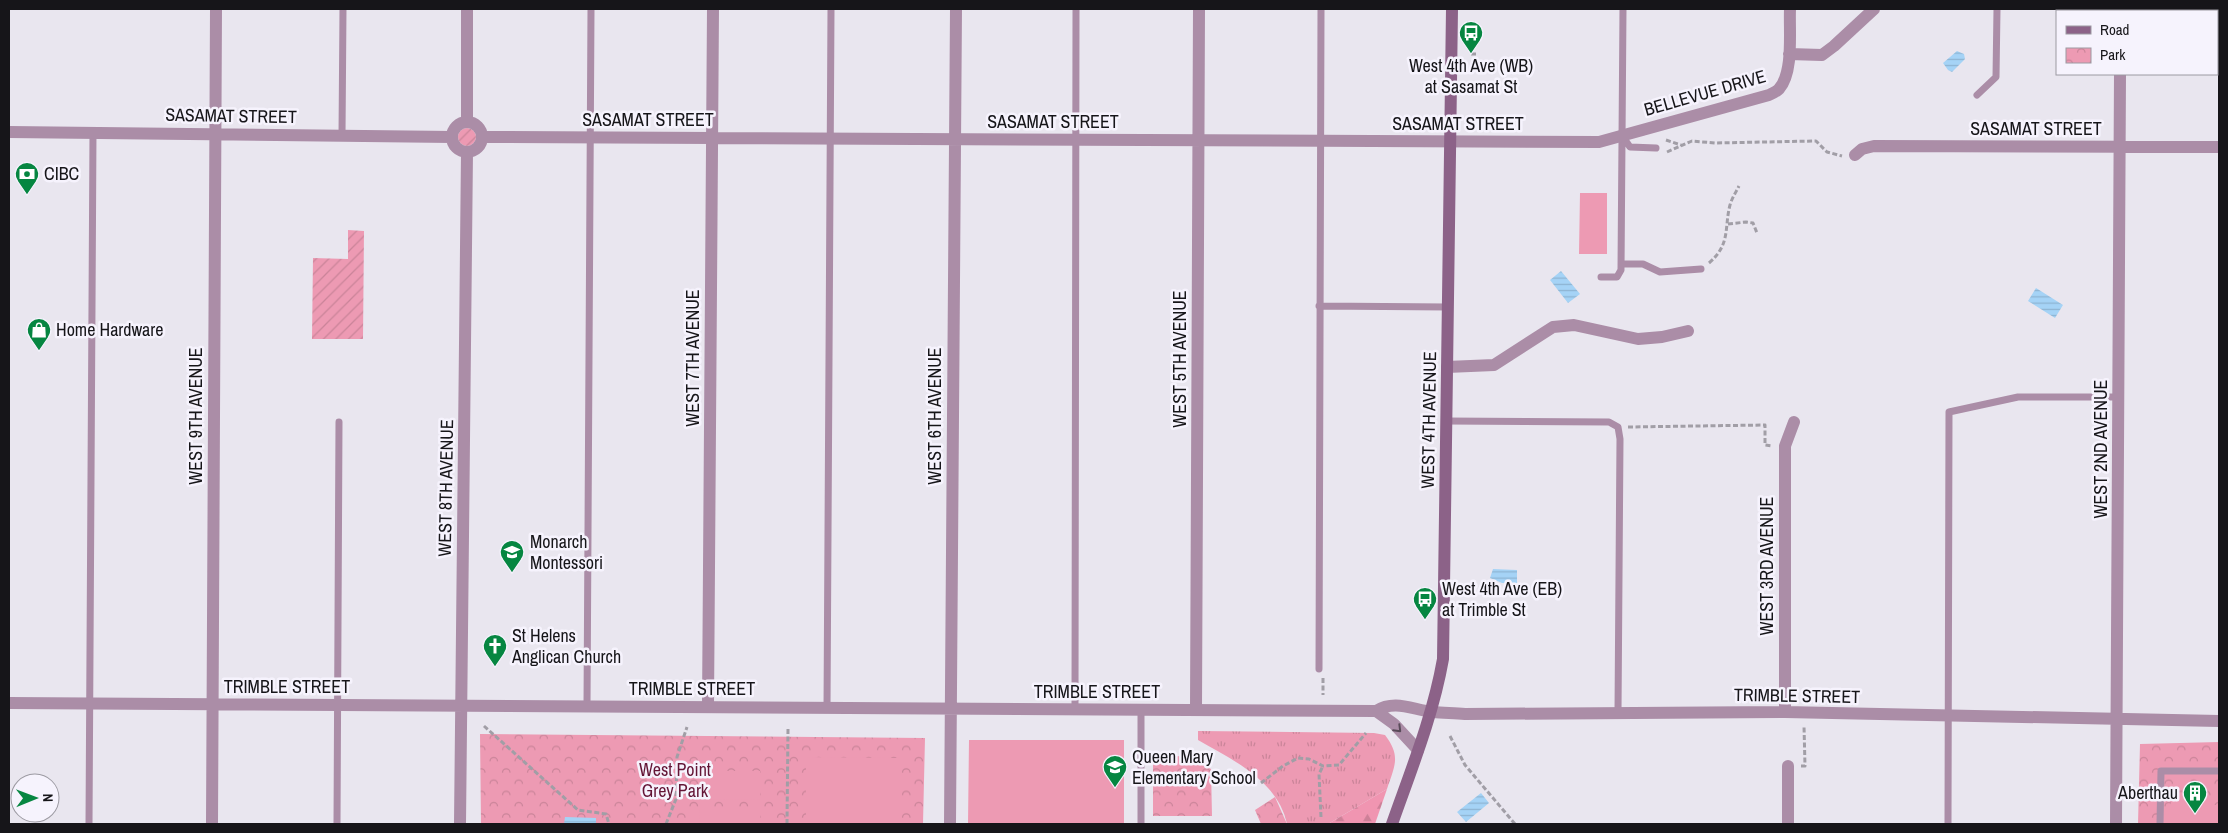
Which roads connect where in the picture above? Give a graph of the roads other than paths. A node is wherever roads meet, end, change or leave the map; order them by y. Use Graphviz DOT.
graph roads {
  1 [pos="216,9"];
  2 [pos="343,9"];
  3 [pos="467,9"];
  4 [pos="592,9"];
  5 [pos="713,9"];
  6 [pos="831,9"];
  7 [pos="956,9"];
  8 [pos="1076,9"];
  9 [pos="1200,9"];
  10 [pos="1321,9"];
  11 [pos="1452,9"];
  12 [pos="1623,9"];
  13 [pos="1790,9"];
  14 [pos="1874,9"];
  15 [pos="1997,9"];
  16 [pos="1789,54"];
  17 [pos="2120,75"];
  18 [pos="1977,95"];
  19 [pos="466,121"];
  20 [pos="9,132"];
  21 [pos="93,132"];
  22 [pos="216,133"];
  23 [pos="342,135"];
  24 [pos="452,137"];
  25 [pos="483,137"];
  26 [pos="592,137"];
  27 [pos="1623,137"];
  28 [pos="713,138"];
  29 [pos="831,138"];
  30 [pos="955,139"];
  31 [pos="1075,140"];
  32 [pos="1199,140"];
  33 [pos="1320,140"];
  34 [pos="1449,141"];
  35 [pos="2219,146"];
  36 [pos="2120,147"];
  37 [pos="1656,148"];
  38 [pos="467,152"];
  39 [pos="1855,155"];
  40 [pos="1621,264"];
  41 [pos="1701,269"];
  42 [pos="1601,277"];
  43 [pos="1319,306"];
  44 [pos="1448,308"];
  45 [pos="1688,331"];
  46 [pos="1448,367"];
  47 [pos="2118,397"];
  48 [pos="1446,421"];
  49 [pos="339,422"];
  50 [pos="1794,422"];
  51 [pos="1319,669"];
  52 [pos="9,703"];
  53 [pos="90,703"];
  54 [pos="212,704"];
  55 [pos="338,705"];
  56 [pos="462,705"];
  57 [pos="587,706"];
  58 [pos="708,707"];
  59 [pos="827,708"];
  60 [pos="950,709"];
  61 [pos="1075,710"];
  62 [pos="1141,710"];
  63 [pos="1196,710"];
  64 [pos="1376,710"];
  65 [pos="1431,712"];
  66 [pos="1618,712"];
  67 [pos="1785,712"];
  68 [pos="1949,716"];
  69 [pos="2117,720"];
  70 [pos="2219,721"];
  71 [pos="1418,750"];
  72 [pos="1788,766"];
  73 [pos="2219,771"];
  74 [pos="89,824"];
  75 [pos="212,824"];
  76 [pos="337,824"];
  77 [pos="460,824"];
  78 [pos="950,824"];
  79 [pos="1141,824"];
  80 [pos="1392,824"];
  81 [pos="1788,824"];
  82 [pos="1948,824"];
  83 [pos="2116,824"];
  84 [pos="2160,824"];
  1 -- 22 [label="street, WEST 9TH AVENUE"];
  2 -- 23 [label="lane"];
  3 -- 19 [label="street"];
  4 -- 26 [label="lane"];
  5 -- 28 [label="street, WEST 7TH AVENUE"];
  6 -- 29 [label="lane"];
  7 -- 30 [label="street, WEST 6TH AVENUE"];
  8 -- 31 [label="lane"];
  9 -- 32 [label="street, WEST 5TH AVENUE"];
  10 -- 33 [label="lane"];
  11 -- 34 [label="main road, WEST 4TH AVENUE"];
  12 -- 27 [label="lane"];
  13 -- 16 [label="street"];
  14 -- 16 [label="street"];
  15 -- 18 [label="lane"];
  16 -- 27 [label="street, BELLEVUE DRIVE"];
  17 -- 36 [label="street, WEST 2ND AVENUE"];
  19 -- 24 [label="street"];
  19 -- 25 [label="street"];
  20 -- 21 [label="street, SASAMAT STREET"];
  21 -- 22 [label="street, SASAMAT STREET"];
  21 -- 53 [label="lane"];
  22 -- 23 [label="street, SASAMAT STREET"];
  22 -- 54 [label="street, WEST 9TH AVENUE"];
  23 -- 24 [label="street, SASAMAT STREET"];
  24 -- 38 [label="street"];
  25 -- 26 [label="street, SASAMAT STREET"];
  25 -- 38 [label="street"];
  26 -- 28 [label="street, SASAMAT STREET"];
  26 -- 57 [label="lane"];
  27 -- 34 [label="street, SASAMAT STREET"];
  27 -- 37 [label="lane"];
  27 -- 40 [label="lane"];
  28 -- 29 [label="street, SASAMAT STREET"];
  28 -- 58 [label="street, WEST 7TH AVENUE"];
  29 -- 30 [label="street, SASAMAT STREET"];
  29 -- 59 [label="lane"];
  30 -- 31 [label="street, SASAMAT STREET"];
  30 -- 60 [label="street, WEST 6TH AVENUE"];
  31 -- 32 [label="street, SASAMAT STREET"];
  31 -- 61 [label="lane"];
  32 -- 33 [label="street, SASAMAT STREET"];
  32 -- 63 [label="street, WEST 5TH AVENUE"];
  33 -- 34 [label="street, SASAMAT STREET"];
  33 -- 43 [label="lane"];
  34 -- 44 [label="main road, WEST 4TH AVENUE"];
  35 -- 36 [label="street, SASAMAT STREET"];
  36 -- 39 [label="street, SASAMAT STREET"];
  36 -- 47 [label="street, WEST 2ND AVENUE"];
  38 -- 56 [label="street, WEST 8TH AVENUE"];
  40 -- 41 [label="lane"];
  40 -- 42 [label="lane"];
  43 -- 44 [label="lane"];
  43 -- 51 [label="lane"];
  44 -- 46 [label="main road, WEST 4TH AVENUE"];
  45 -- 46 [label="street"];
  46 -- 48 [label="main road, WEST 4TH AVENUE"];
  47 -- 68 [label="lane"];
  47 -- 69 [label="street, WEST 2ND AVENUE"];
  48 -- 65 [label="main road, WEST 4TH AVENUE"];
  48 -- 66 [label="lane"];
  49 -- 55 [label="lane"];
  50 -- 67 [label="street, WEST 3RD AVENUE"];
  52 -- 53 [label="street, TRIMBLE STREET"];
  53 -- 54 [label="street, TRIMBLE STREET"];
  53 -- 74 [label="lane"];
  54 -- 55 [label="street, TRIMBLE STREET"];
  54 -- 75 [label="street, WEST 9TH AVENUE"];
  55 -- 56 [label="street, TRIMBLE STREET"];
  55 -- 76 [label="lane"];
  56 -- 57 [label="street, TRIMBLE STREET"];
  56 -- 77 [label="street, WEST 8TH AVENUE"];
  57 -- 58 [label="street, TRIMBLE STREET"];
  58 -- 59 [label="street, TRIMBLE STREET"];
  59 -- 60 [label="street, TRIMBLE STREET"];
  60 -- 61 [label="street, TRIMBLE STREET"];
  60 -- 78 [label="street, WEST 6TH AVENUE"];
  61 -- 62 [label="street, TRIMBLE STREET"];
  62 -- 63 [label="street, TRIMBLE STREET"];
  62 -- 79 [label="lane"];
  63 -- 64 [label="street, TRIMBLE STREET"];
  64 -- 65 [label="street, TRIMBLE STREET"];
  64 -- 71 [label="street, one-way"];
  65 -- 66 [label="street, TRIMBLE STREET"];
  65 -- 71 [label="main road, WEST 4TH AVENUE"];
  66 -- 67 [label="street, TRIMBLE STREET"];
  67 -- 68 [label="street, TRIMBLE STREET"];
  68 -- 69 [label="street, TRIMBLE STREET"];
  68 -- 82 [label="lane"];
  69 -- 70 [label="street, TRIMBLE STREET"];
  69 -- 83 [label="street, WEST 2ND AVENUE"];
  71 -- 80 [label="main road, WEST 4TH AVENUE"];
  72 -- 81 [label="street"];
  73 -- 84 [label="lane"];
}
